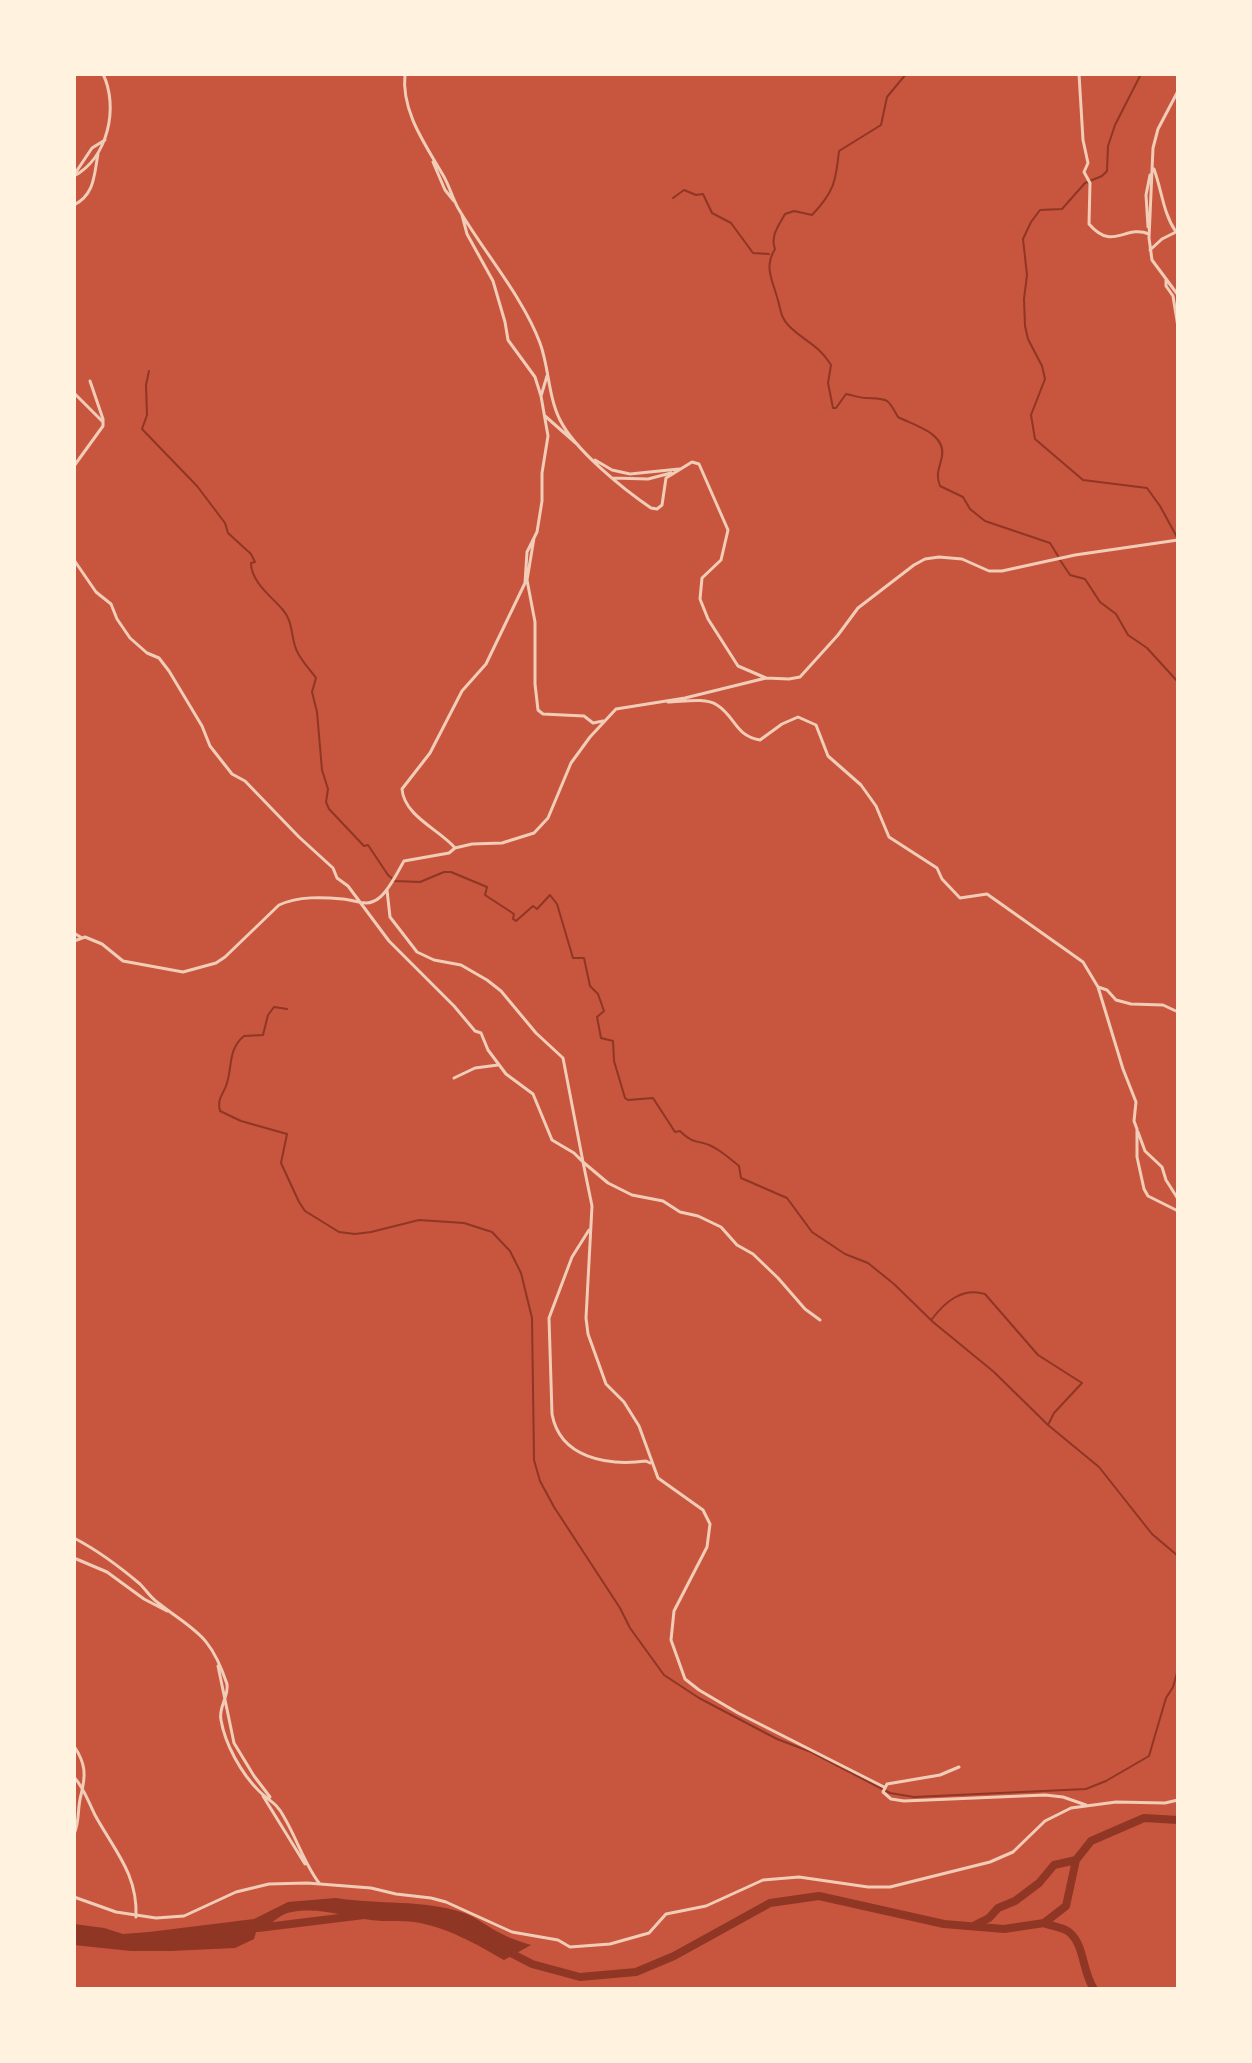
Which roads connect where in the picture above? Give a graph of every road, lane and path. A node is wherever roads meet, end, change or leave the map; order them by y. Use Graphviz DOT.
graph roads {
  1 [pos="103,74"];
  2 [pos="405,74"];
  3 [pos="1079,74"];
  4 [pos="1178,91"];
  5 [pos="105,140"];
  6 [pos="98,151"];
  7 [pos="1152,165"];
  8 [pos="74,176"];
  9 [pos="74,205"];
  10 [pos="460,210"];
  11 [pos="1177,232"];
  12 [pos="1149,236"];
  13 [pos="1150,250"];
  14 [pos="1166,279"];
  15 [pos="1178,295"];
  16 [pos="1178,327"];
  17 [pos="547,376"];
  18 [pos="90,381"];
  19 [pos="74,393"];
  20 [pos="541,396"];
  21 [pos="545,416"];
  22 [pos="103,422"];
  23 [pos="581,447"];
  24 [pos="592,458"];
  25 [pos="74,466"];
  26 [pos="677,470"];
  27 [pos="610,478"];
  28 [pos="534,538"];
  29 [pos="1177,540"];
  30 [pos="74,560"];
  31 [pos="766,678"];
  32 [pos="665,701"];
  33 [pos="607,719"];
  34 [pos="455,848"];
  35 [pos="386,888"];
  36 [pos="358,903"];
  37 [pos="74,933"];
  38 [pos="82,938"];
  39 [pos="75,940"];
  40 [pos="1098,987"];
  41 [pos="1178,1012"];
  42 [pos="498,1065"];
  43 [pos="454,1078"];
  44 [pos="1137,1129"];
  45 [pos="583,1162"];
  46 [pos="1178,1199"];
  47 [pos="1178,1211"];
  48 [pos="591,1227"];
  49 [pos="820,1320"];
  50 [pos="652,1464"];
  51 [pos="74,1538"];
  52 [pos="74,1558"];
  53 [pos="170,1610"];
  54 [pos="224,1702"];
  55 [pos="74,1746"];
  56 [pos="959,1767"];
  57 [pos="74,1777"];
  58 [pos="84,1788"];
  59 [pos="883,1789"];
  60 [pos="262,1795"];
  61 [pos="273,1799"];
  62 [pos="1178,1800"];
  63 [pos="1086,1805"];
  64 [pos="74,1834"];
  65 [pos="310,1871"];
  66 [pos="320,1884"];
  67 [pos="74,1897"];
  68 [pos="136,1917"];
  1 -- 5 [label="street"];
  2 -- 10 [label="street"];
  3 -- 12 [label="street"];
  4 -- 7 [label="street"];
  5 -- 6 [label="street"];
  5 -- 8 [label="street"];
  6 -- 8 [label="street"];
  6 -- 9 [label="street"];
  7 -- 11 [label="street"];
  7 -- 12 [label="street"];
  10 -- 17 [label="street"];
  10 -- 20 [label="street"];
  11 -- 13 [label="street"];
  12 -- 13 [label="street"];
  13 -- 14 [label="street"];
  14 -- 15 [label="street"];
  14 -- 16 [label="street"];
  17 -- 20 [label="street"];
  17 -- 23 [label="street"];
  18 -- 22 [label="street"];
  19 -- 22 [label="street"];
  20 -- 21 [label="street"];
  21 -- 23 [label="street"];
  21 -- 28 [label="street"];
  22 -- 25 [label="street"];
  23 -- 24 [label="street"];
  24 -- 26 [label="street"];
  24 -- 27 [label="street"];
  26 -- 27 [label="street"];
  26 -- 27 [label="street"];
  26 -- 31 [label="street"];
  28 -- 33 [label="street"];
  28 -- 34 [label="street"];
  29 -- 31 [label="street"];
  30 -- 36 [label="street"];
  31 -- 32 [label="street"];
  32 -- 33 [label="street"];
  32 -- 40 [label="street"];
  33 -- 34 [label="street"];
  34 -- 35 [label="street"];
  35 -- 36 [label="street"];
  35 -- 45 [label="street"];
  36 -- 38 [label="street"];
  36 -- 42 [label="street"];
  37 -- 38 [label="street"];
  38 -- 39 [label="street"];
  40 -- 41 [label="street"];
  40 -- 44 [label="street"];
  42 -- 43 [label="street"];
  42 -- 45 [label="street"];
  44 -- 46 [label="street"];
  44 -- 47 [label="street"];
  45 -- 48 [label="street"];
  45 -- 49 [label="street"];
  48 -- 50 [label="street"];
  48 -- 50 [label="street"];
  50 -- 59 [label="street"];
  51 -- 53 [label="street"];
  52 -- 53 [label="street"];
  53 -- 54 [label="street"];
  54 -- 60 [label="street"];
  54 -- 61 [label="street"];
  55 -- 58 [label="street"];
  56 -- 59 [label="street"];
  57 -- 58 [label="street"];
  58 -- 64 [label="street"];
  58 -- 68 [label="street"];
  59 -- 63 [label="street"];
  60 -- 61 [label="street"];
  60 -- 65 [label="street"];
  61 -- 65 [label="street"];
  62 -- 63 [label="street"];
  63 -- 66 [label="street"];
  65 -- 66 [label="street"];
  66 -- 68 [label="street"];
  67 -- 68 [label="street"];
}
